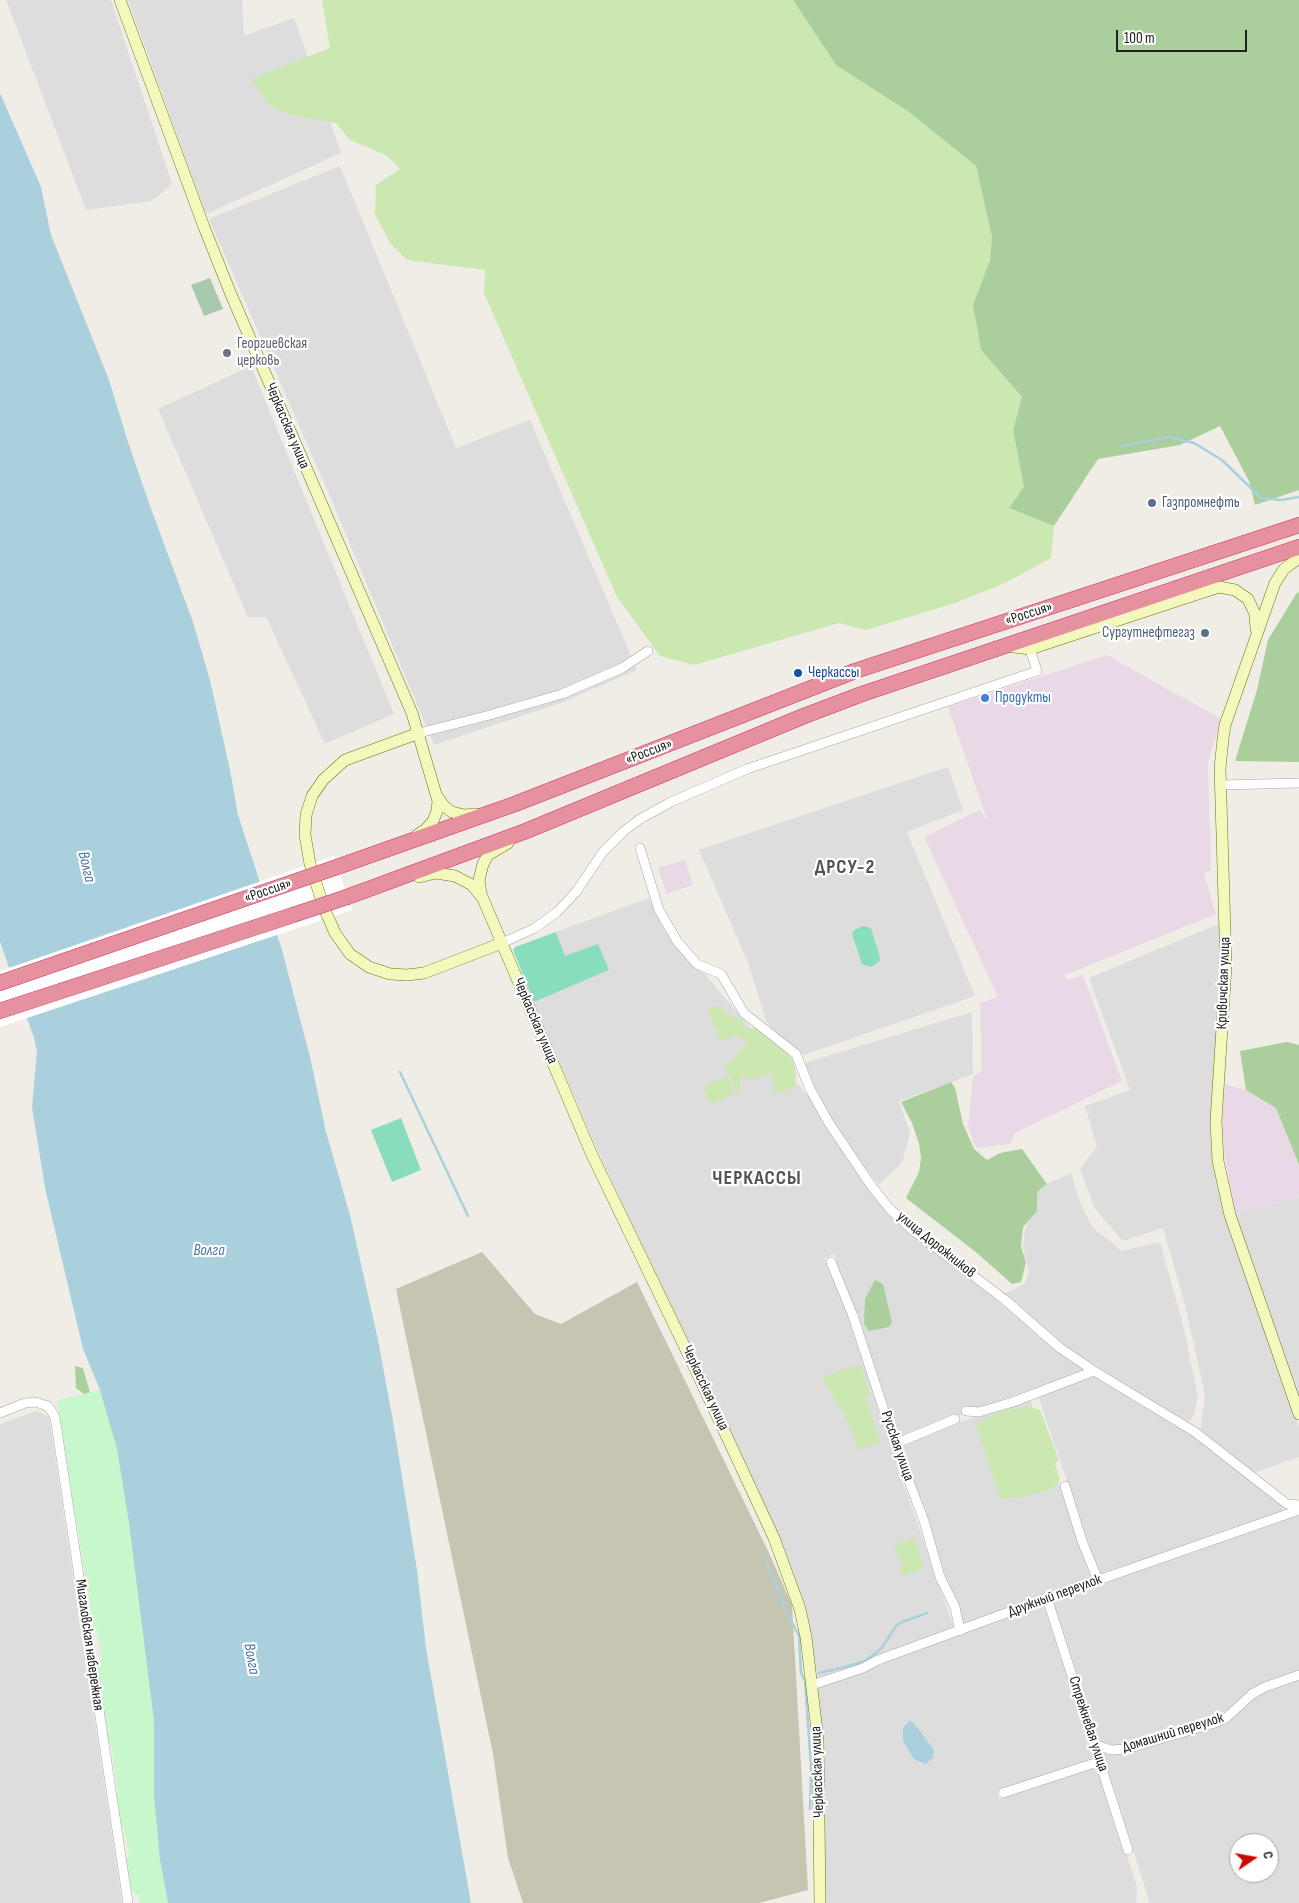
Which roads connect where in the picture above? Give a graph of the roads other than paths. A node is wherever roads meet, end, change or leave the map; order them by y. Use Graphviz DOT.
graph roads {
  1 [pos="120,0"];
  2 [pos="1299,526"];
  3 [pos="1299,547"];
  4 [pos="1299,558"];
  5 [pos="1255,640"];
  6 [pos="1007,646"];
  7 [pos="1030,649"];
  8 [pos="648,651"];
  9 [pos="419,733"];
  10 [pos="1299,783"];
  11 [pos="1220,785"];
  12 [pos="436,794"];
  13 [pos="514,804"];
  14 [pos="526,831"];
  15 [pos="640,848"];
  16 [pos="360,859"];
  17 [pos="369,889"];
  18 [pos="484,900"];
  19 [pos="502,942"];
  20 [pos="0,983"];
  21 [pos="0,1011"];
  22 [pos="830,1262"];
  23 [pos="1094,1371"];
  24 [pos="966,1411"];
  25 [pos="0,1412"];
  26 [pos="1299,1414"];
  27 [pos="955,1419"];
  28 [pos="895,1444"];
  29 [pos="1065,1486"];
  30 [pos="1299,1505"];
  31 [pos="1299,1510"];
  32 [pos="1098,1580"];
  33 [pos="1047,1598"];
  34 [pos="960,1631"];
  35 [pos="1299,1675"];
  36 [pos="812,1685"];
  37 [pos="1096,1745"];
  38 [pos="1101,1761"];
  39 [pos="1003,1793"];
  40 [pos="1128,1850"];
  41 [pos="128,1903"];
  42 [pos="820,1903"];
  1 -- 9 [label="street, Черкасская улица"];
  2 -- 13 [label="highway, «Россия»"];
  3 -- 6 [label="highway, «Россия»"];
  4 -- 5 [label="street, Кривичская улица"];
  5 -- 7 [label="street"];
  5 -- 11 [label="street, Кривичская улица"];
  6 -- 7 [label="street"];
  6 -- 14 [label="highway, «Россия»"];
  7 -- 19 [label="street"];
  8 -- 9 [label="street"];
  9 -- 12 [label="street, Черкасская улица"];
  9 -- 19 [label="street"];
  10 -- 11 [label="street"];
  11 -- 26 [label="street, Кривичская улица"];
  12 -- 13 [label="street, Черкасская улица"];
  12 -- 16 [label="street, Черкасская улица"];
  13 -- 16 [label="highway, «Россия»"];
  14 -- 17 [label="highway, «Россия»"];
  14 -- 18 [label="street, Черкасская улица"];
  15 -- 23 [label="street, улица Дорожников"];
  16 -- 20 [label="highway, «Россия», bridge"];
  17 -- 18 [label="street, Черкасская улица"];
  17 -- 21 [label="highway, «Россия», bridge"];
  18 -- 19 [label="street, Черкасская улица"];
  19 -- 36 [label="street, Черкасская улица"];
  22 -- 28 [label="street, Русская улица"];
  23 -- 24 [label="street"];
  23 -- 30 [label="street, улица Дорожников"];
  25 -- 41 [label="street, Мигаловская набережная"];
  27 -- 28 [label="street"];
  28 -- 34 [label="street, Русская улица"];
  29 -- 32 [label="street"];
  31 -- 32 [label="street, Дружный переулок"];
  32 -- 33 [label="street, Дружный переулок"];
  33 -- 34 [label="street, Дружный переулок"];
  33 -- 37 [label="street, Стрежневая улица"];
  34 -- 36 [label="street, Дружный переулок"];
  35 -- 37 [label="street, Домашний переулок"];
  36 -- 42 [label="street, Черкасская улица"];
  37 -- 38 [label="street, Стрежневая улица"];
  38 -- 39 [label="street"];
  38 -- 40 [label="street, Стрежневая улица"];
}
